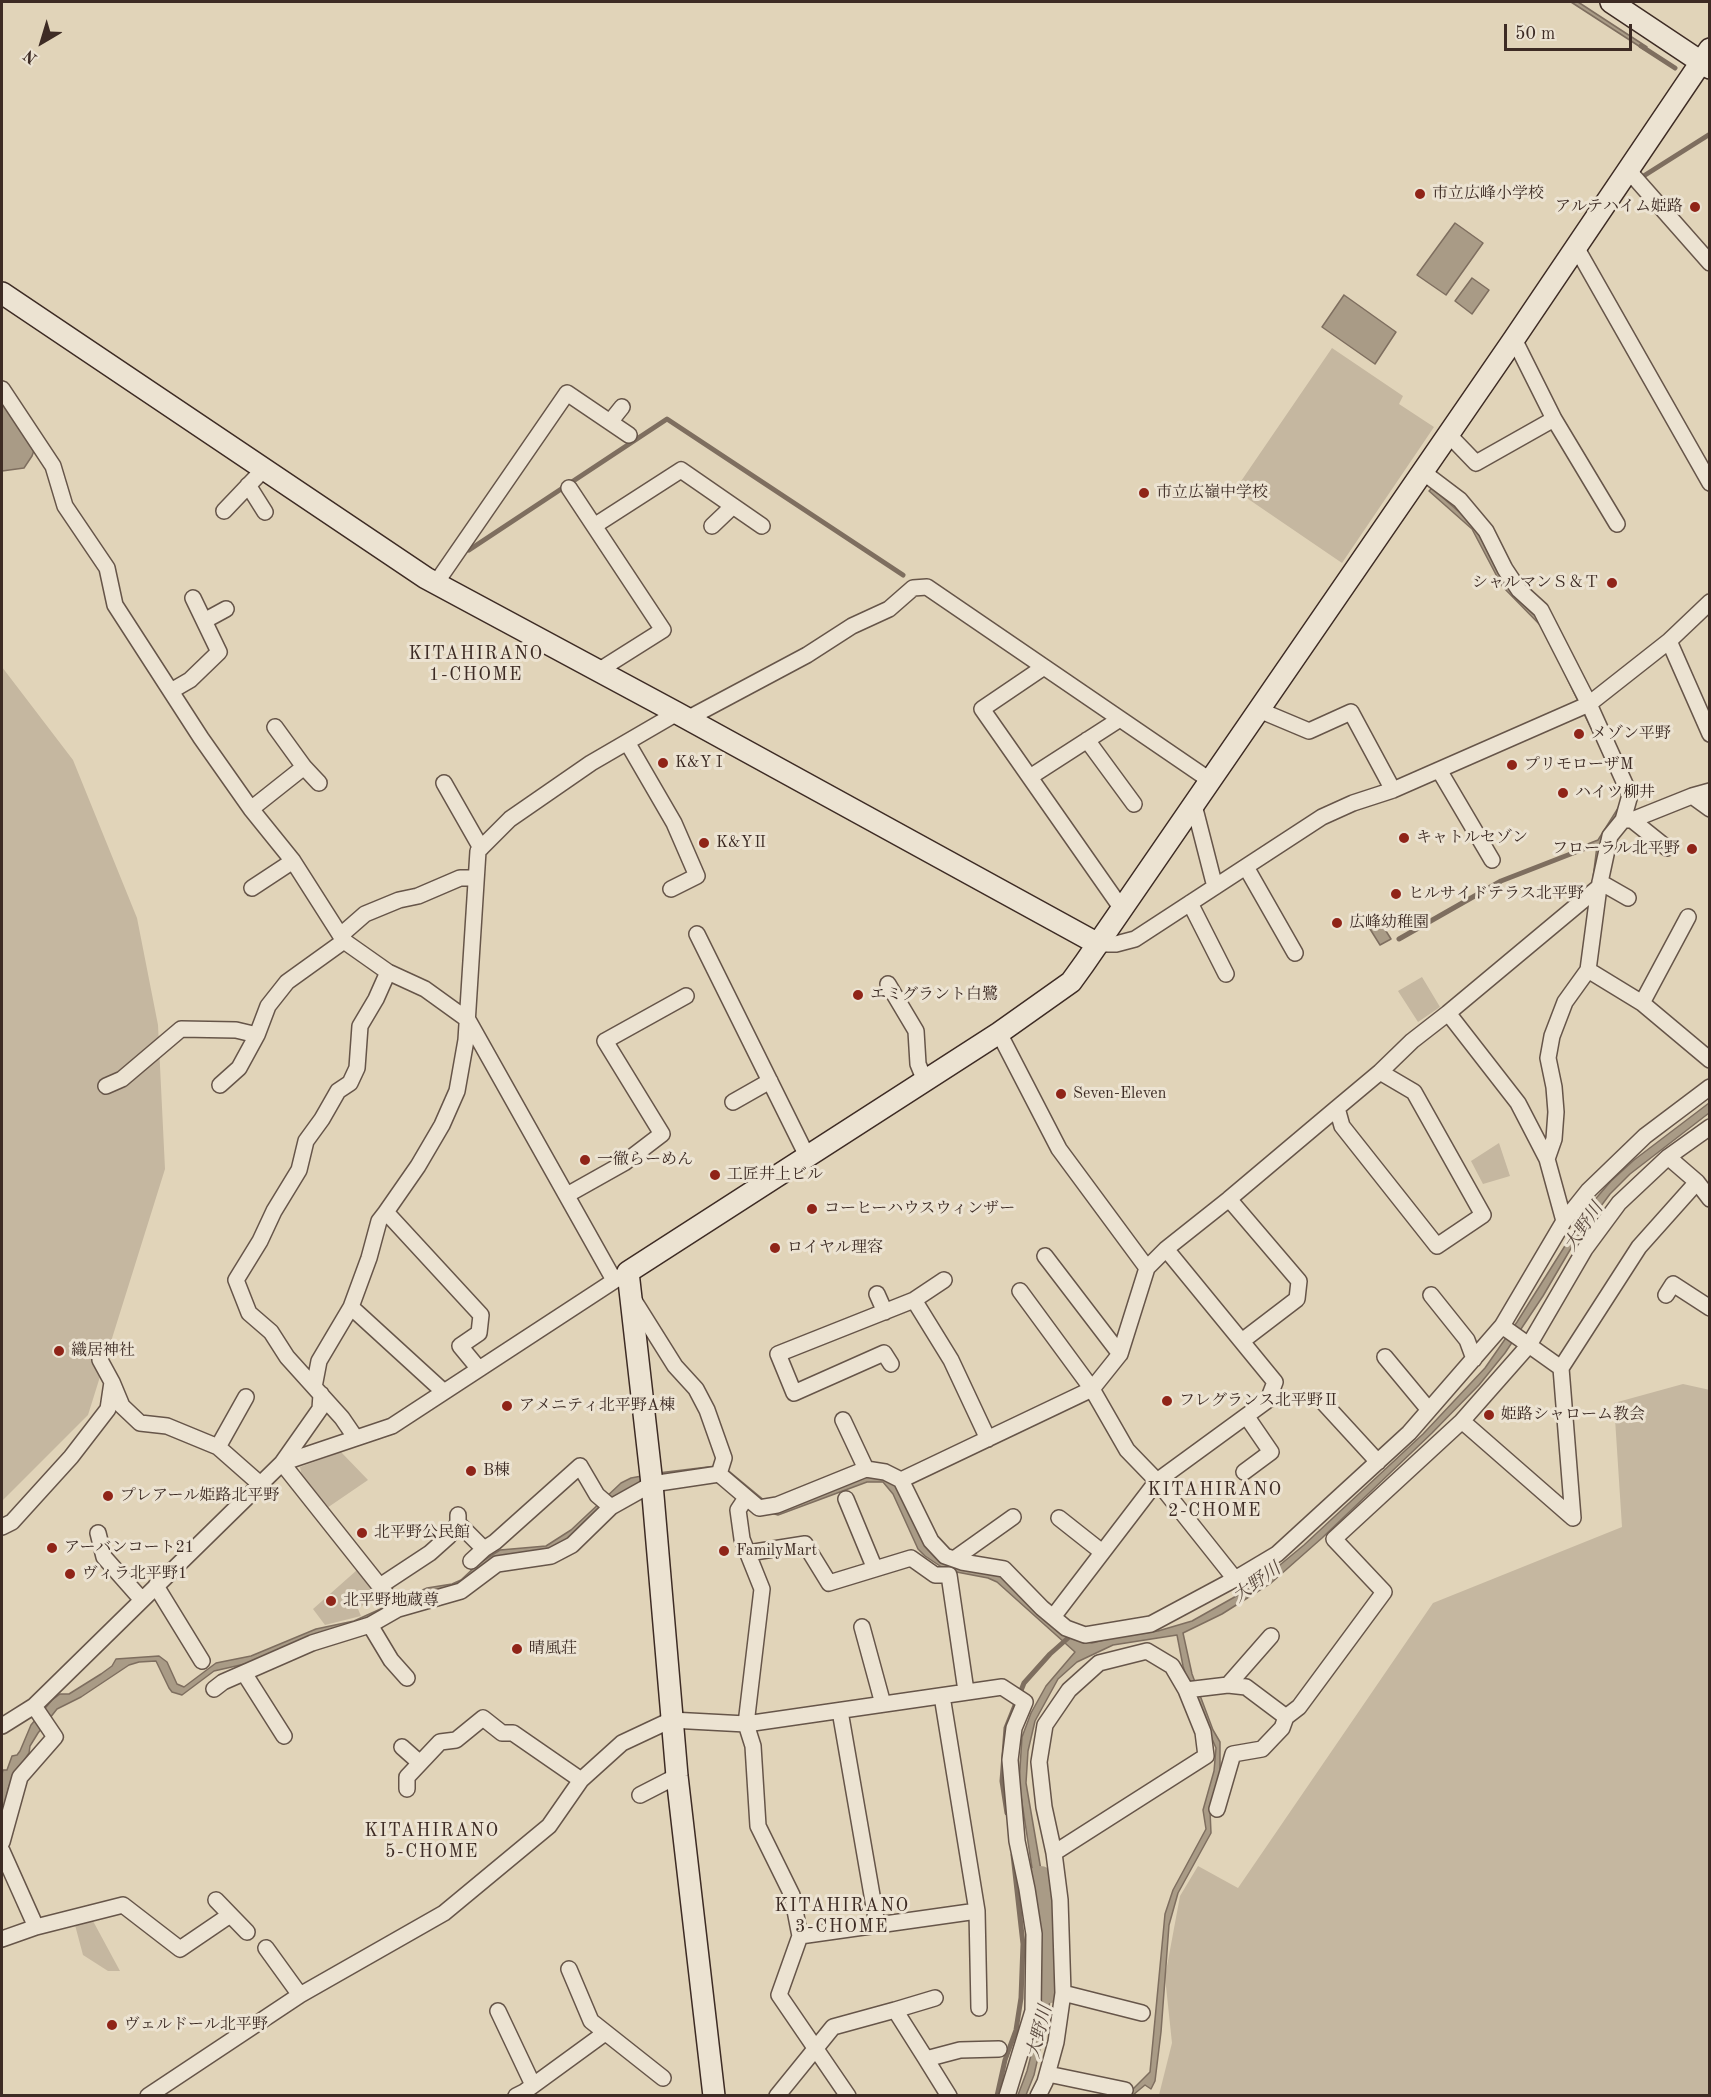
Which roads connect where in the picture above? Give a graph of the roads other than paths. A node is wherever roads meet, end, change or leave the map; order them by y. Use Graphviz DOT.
graph roads {
  1 [pos="1611,2"];
  2 [pos="1706,60"];
  3 [pos="1628,170"];
  4 [pos="1576,248"];
  5 [pos="1710,263"];
  6 [pos="2,293"];
  7 [pos="1515,339"];
  8 [pos="2,389"];
  9 [pos="621,408"];
  10 [pos="1554,419"];
  11 [pos="610,422"];
  12 [pos="1448,434"];
  13 [pos="629,435"];
  14 [pos="264,469"];
  15 [pos="1422,471"];
  16 [pos="1710,483"];
  17 [pos="248,485"];
  18 [pos="569,488"];
  19 [pos="733,506"];
  20 [pos="224,511"];
  21 [pos="265,512"];
  22 [pos="1617,525"];
  23 [pos="594,526"];
  24 [pos="712,526"];
  25 [pos="762,526"];
  26 [pos="436,583"];
  27 [pos="193,598"];
  28 [pos="1710,602"];
  29 [pos="226,609"];
  30 [pos="204,621"];
  31 [pos="1669,641"];
  32 [pos="1044,668"];
  33 [pos="598,671"];
  34 [pos="171,691"];
  35 [pos="1589,704"];
  36 [pos="1259,710"];
  37 [pos="682,716"];
  38 [pos="1120,719"];
  39 [pos="276,727"];
  40 [pos="1710,734"];
  41 [pos="1087,740"];
  42 [pos="627,742"];
  43 [pos="304,767"];
  44 [pos="1439,770"];
  45 [pos="1030,777"];
  46 [pos="1211,781"];
  47 [pos="319,783"];
  48 [pos="444,783"];
  49 [pos="1393,790"];
  50 [pos="1710,791"];
  51 [pos="1692,796"];
  52 [pos="1134,804"];
  53 [pos="1194,805"];
  54 [pos="251,809"];
  55 [pos="1710,809"];
  56 [pos="1627,820"];
  57 [pos="481,848"];
  58 [pos="1667,848"];
  59 [pos="1492,860"];
  60 [pos="293,861"];
  61 [pos="1246,867"];
  62 [pos="476,878"];
  63 [pos="1599,884"];
  64 [pos="1215,887"];
  65 [pos="252,888"];
  66 [pos="671,889"];
  67 [pos="1628,898"];
  68 [pos="1190,903"];
  69 [pos="1122,909"];
  70 [pos="1688,918"];
  71 [pos="697,934"];
  72 [pos="342,938"];
  73 [pos="1098,944"];
  74 [pos="1295,953"];
  75 [pos="1588,970"];
  76 [pos="388,972"];
  77 [pos="1226,974"];
  78 [pos="888,984"];
  79 [pos="686,996"];
  80 [pos="1642,1003"];
  81 [pos="1448,1013"];
  82 [pos="468,1020"];
  83 [pos="999,1033"];
  84 [pos="257,1035"];
  85 [pos="1710,1059"];
  86 [pos="1380,1072"];
  87 [pos="770,1081"];
  88 [pos="925,1081"];
  89 [pos="220,1085"];
  90 [pos="106,1086"];
  91 [pos="1710,1087"];
  92 [pos="733,1102"];
  93 [pos="1337,1108"];
  94 [pos="1710,1127"];
  95 [pos="807,1156"];
  96 [pos="1668,1157"];
  97 [pos="1547,1159"];
  98 [pos="1697,1182"];
  99 [pos="567,1195"];
  100 [pos="1710,1198"];
  101 [pos="1229,1199"];
  102 [pos="386,1212"];
  103 [pos="1564,1221"];
  104 [pos="1166,1249"];
  105 [pos="1045,1257"];
  106 [pos="1146,1268"];
  107 [pos="621,1276"];
  108 [pos="944,1280"];
  109 [pos="1020,1291"];
  110 [pos="878,1294"];
  111 [pos="1431,1295"];
  112 [pos="1666,1295"];
  113 [pos="631,1297"];
  114 [pos="914,1300"];
  115 [pos="351,1307"];
  116 [pos="1710,1308"];
  117 [pos="885,1312"];
  118 [pos="1502,1326"];
  119 [pos="1242,1341"];
  120 [pos="1529,1345"];
  121 [pos="1120,1354"];
  122 [pos="1385,1357"];
  123 [pos="1474,1359"];
  124 [pos="100,1360"];
  125 [pos="891,1364"];
  126 [pos="1561,1368"];
  127 [pos="479,1369"];
  128 [pos="112,1382"];
  129 [pos="1092,1389"];
  130 [pos="318,1390"];
  131 [pos="444,1392"];
  132 [pos="246,1397"];
  133 [pos="1323,1401"];
  134 [pos="1429,1410"];
  135 [pos="1247,1417"];
  136 [pos="843,1420"];
  137 [pos="1462,1421"];
  138 [pos="355,1437"];
  139 [pos="988,1439"];
  140 [pos="218,1447"];
  141 [pos="1378,1462"];
  142 [pos="282,1463"];
  143 [pos="866,1469"];
  144 [pos="1250,1472"];
  145 [pos="719,1474"];
  146 [pos="651,1477"];
  147 [pos="901,1480"];
  148 [pos="1157,1480"];
  149 [pos="260,1484"];
  150 [pos="746,1498"];
  151 [pos="846,1499"];
  152 [pos="611,1507"];
  153 [pos="1013,1517"];
  154 [pos="1059,1518"];
  155 [pos="2,1527"];
  156 [pos="98,1533"];
  157 [pos="484,1549"];
  158 [pos="748,1552"];
  159 [pos="1102,1552"];
  160 [pos="954,1559"];
  161 [pos="471,1561"];
  162 [pos="875,1569"];
  163 [pos="1235,1579"];
  164 [pos="156,1586"];
  165 [pos="389,1598"];
  166 [pos="142,1600"];
  167 [pos="1053,1617"];
  168 [pos="1151,1624"];
  169 [pos="370,1625"];
  170 [pos="862,1627"];
  171 [pos="1271,1636"];
  172 [pos="1148,1651"];
  173 [pos="202,1661"];
  174 [pos="244,1673"];
  175 [pos="407,1678"];
  176 [pos="1228,1685"];
  177 [pos="214,1689"];
  178 [pos="1193,1690"];
  179 [pos="966,1691"];
  180 [pos="942,1696"];
  181 [pos="883,1704"];
  182 [pos="34,1706"];
  183 [pos="840,1712"];
  184 [pos="1286,1717"];
  185 [pos="671,1719"];
  186 [pos="746,1724"];
  187 [pos="2,1726"];
  188 [pos="284,1736"];
  189 [pos="402,1747"];
  190 [pos="420,1763"];
  191 [pos="677,1776"];
  192 [pos="581,1780"];
  193 [pos="407,1789"];
  194 [pos="640,1795"];
  195 [pos="1217,1809"];
  196 [pos="2,1842"];
  197 [pos="2,1851"];
  198 [pos="1054,1853"];
  199 [pos="216,1900"];
  200 [pos="978,1911"];
  201 [pos="230,1915"];
  202 [pos="877,1924"];
  203 [pos="36,1927"];
  204 [pos="247,1932"];
  205 [pos="800,1936"];
  206 [pos="2,1939"];
  207 [pos="266,1948"];
  208 [pos="569,1969"];
  209 [pos="1063,1993"];
  210 [pos="300,1995"];
  211 [pos="935,1998"];
  212 [pos="979,2008"];
  213 [pos="895,2010"];
  214 [pos="498,2011"];
  215 [pos="1142,2013"];
  216 [pos="605,2033"];
  217 [pos="816,2049"];
  218 [pos="999,2049"];
  219 [pos="926,2059"];
  220 [pos="1048,2074"];
  221 [pos="663,2078"];
  222 [pos="533,2085"];
  223 [pos="1125,2091"];
  224 [pos="148,2096"];
  225 [pos="516,2096"];
  226 [pos="714,2096"];
  227 [pos="777,2096"];
  228 [pos="849,2096"];
  229 [pos="949,2096"];
  230 [pos="1007,2096"];
  231 [pos="1038,2096"];
  1 -- 2 [label="street"];
  2 -- 3 [label="street"];
  3 -- 4 [label="street"];
  3 -- 5 [label="street"];
  4 -- 7 [label="street"];
  4 -- 16 [label="street"];
  6 -- 14 [label="street"];
  7 -- 10 [label="street"];
  7 -- 12 [label="street"];
  8 -- 34 [label="street"];
  9 -- 11 [label="street"];
  10 -- 12 [label="street"];
  10 -- 22 [label="street"];
  11 -- 13 [label="street"];
  11 -- 26 [label="street"];
  12 -- 15 [label="street"];
  14 -- 17 [label="street"];
  14 -- 26 [label="street"];
  15 -- 35 [label="street"];
  15 -- 36 [label="street"];
  17 -- 20 [label="street"];
  17 -- 21 [label="street"];
  18 -- 23 [label="street"];
  19 -- 23 [label="street"];
  19 -- 24 [label="street"];
  19 -- 25 [label="street"];
  23 -- 33 [label="street"];
  26 -- 33 [label="street"];
  27 -- 30 [label="street"];
  28 -- 31 [label="street"];
  29 -- 30 [label="street"];
  30 -- 34 [label="street"];
  31 -- 35 [label="street"];
  31 -- 40 [label="street"];
  32 -- 37 [label="street"];
  32 -- 38 [label="street"];
  32 -- 45 [label="street"];
  33 -- 37 [label="street"];
  34 -- 54 [label="street"];
  35 -- 44 [label="street"];
  35 -- 56 [label="street"];
  36 -- 46 [label="street"];
  36 -- 49 [label="street"];
  37 -- 42 [label="street"];
  37 -- 73 [label="street"];
  38 -- 41 [label="street"];
  38 -- 46 [label="street"];
  39 -- 43 [label="street"];
  41 -- 45 [label="street"];
  41 -- 52 [label="street"];
  42 -- 57 [label="street"];
  42 -- 66 [label="street"];
  43 -- 47 [label="street"];
  43 -- 54 [label="street"];
  44 -- 49 [label="street"];
  44 -- 59 [label="street"];
  45 -- 69 [label="street"];
  46 -- 53 [label="street"];
  48 -- 57 [label="street"];
  49 -- 61 [label="street"];
  50 -- 51 [label="street"];
  51 -- 55 [label="street"];
  51 -- 56 [label="street"];
  53 -- 64 [label="street"];
  53 -- 69 [label="street"];
  54 -- 60 [label="street"];
  56 -- 58 [label="street"];
  56 -- 63 [label="street"];
  57 -- 62 [label="street"];
  60 -- 65 [label="street"];
  60 -- 72 [label="street"];
  61 -- 64 [label="street"];
  61 -- 74 [label="street"];
  62 -- 72 [label="street"];
  62 -- 82 [label="street"];
  63 -- 67 [label="street"];
  63 -- 75 [label="street"];
  63 -- 81 [label="street"];
  64 -- 68 [label="street"];
  68 -- 73 [label="street"];
  68 -- 77 [label="street"];
  69 -- 73 [label="street"];
  70 -- 80 [label="street"];
  71 -- 87 [label="street"];
  72 -- 76 [label="street"];
  72 -- 84 [label="street"];
  73 -- 83 [label="street"];
  75 -- 80 [label="street"];
  75 -- 97 [label="street"];
  76 -- 82 [label="street"];
  76 -- 130 [label="street"];
  78 -- 88 [label="street"];
  79 -- 99 [label="street"];
  80 -- 85 [label="street"];
  81 -- 86 [label="street"];
  81 -- 97 [label="street"];
  82 -- 99 [label="street"];
  82 -- 102 [label="street"];
  83 -- 88 [label="street"];
  83 -- 106 [label="street"];
  84 -- 89 [label="street"];
  84 -- 90 [label="street"];
  86 -- 93 [label="street"];
  86 -- 93 [label="street"];
  87 -- 92 [label="street"];
  87 -- 95 [label="street"];
  88 -- 95 [label="street"];
  91 -- 103 [label="street"];
  93 -- 101 [label="street"];
  94 -- 96 [label="street"];
  95 -- 107 [label="street"];
  96 -- 98 [label="street"];
  96 -- 120 [label="street"];
  97 -- 103 [label="street"];
  98 -- 100 [label="street"];
  98 -- 126 [label="street"];
  99 -- 107 [label="street"];
  101 -- 104 [label="street"];
  101 -- 119 [label="street"];
  102 -- 115 [label="street"];
  102 -- 127 [label="street"];
  103 -- 118 [label="street"];
  104 -- 106 [label="street"];
  104 -- 119 [label="street"];
  105 -- 121 [label="street"];
  106 -- 121 [label="street"];
  107 -- 113 [label="street"];
  107 -- 127 [label="street"];
  108 -- 114 [label="street"];
  109 -- 129 [label="street"];
  110 -- 117 [label="street"];
  111 -- 123 [label="street"];
  112 -- 116 [label="street"];
  113 -- 145 [label="street"];
  113 -- 146 [label="street"];
  114 -- 117 [label="street"];
  114 -- 139 [label="street"];
  115 -- 130 [label="street"];
  115 -- 131 [label="street"];
  117 -- 125 [label="street"];
  118 -- 120 [label="street"];
  118 -- 123 [label="street"];
  119 -- 135 [label="street"];
  120 -- 126 [label="street"];
  120 -- 137 [label="street"];
  121 -- 129 [label="street"];
  122 -- 134 [label="street"];
  123 -- 134 [label="street"];
  124 -- 128 [label="street"];
  126 -- 137 [label="street"];
  127 -- 131 [label="street"];
  128 -- 140 [label="street"];
  128 -- 155 [label="street"];
  129 -- 139 [label="street"];
  129 -- 148 [label="street"];
  130 -- 138 [label="street"];
  130 -- 142 [label="street"];
  131 -- 138 [label="street"];
  132 -- 140 [label="street"];
  133 -- 141 [label="street"];
  134 -- 141 [label="street"];
  135 -- 144 [label="street"];
  135 -- 148 [label="street"];
  136 -- 143 [label="street"];
  137 -- 184 [label="street"];
  138 -- 142 [label="street"];
  139 -- 147 [label="street"];
  140 -- 149 [label="street"];
  141 -- 163 [label="street"];
  142 -- 149 [label="street"];
  142 -- 165 [label="street"];
  143 -- 147 [label="street"];
  143 -- 150 [label="street"];
  145 -- 146 [label="street"];
  145 -- 150 [label="street"];
  146 -- 152 [label="street"];
  146 -- 185 [label="street"];
  147 -- 160 [label="street"];
  148 -- 159 [label="street"];
  148 -- 163 [label="street"];
  149 -- 164 [label="street"];
  150 -- 158 [label="street"];
  151 -- 162 [label="street"];
  152 -- 157 [label="street"];
  152 -- 165 [label="street"];
  153 -- 160 [label="street"];
  154 -- 159 [label="street"];
  156 -- 166 [label="street"];
  157 -- 161 [label="street"];
  157 -- 165 [label="street"];
  158 -- 162 [label="street"];
  158 -- 186 [label="street"];
  159 -- 167 [label="street"];
  160 -- 167 [label="street"];
  162 -- 179 [label="street"];
  163 -- 168 [label="street"];
  164 -- 166 [label="street"];
  164 -- 173 [label="street"];
  165 -- 169 [label="street"];
  166 -- 182 [label="street"];
  167 -- 168 [label="street"];
  168 -- 172 [label="street"];
  169 -- 174 [label="street"];
  169 -- 175 [label="street"];
  170 -- 181 [label="street"];
  171 -- 176 [label="street"];
  172 -- 178 [label="street"];
  172 -- 198 [label="street"];
  174 -- 177 [label="street"];
  174 -- 188 [label="street"];
  176 -- 178 [label="street"];
  176 -- 184 [label="street"];
  178 -- 198 [label="street"];
  179 -- 180 [label="street"];
  179 -- 230 [label="street"];
  180 -- 181 [label="street"];
  180 -- 200 [label="street"];
  181 -- 183 [label="street"];
  182 -- 187 [label="street"];
  182 -- 196 [label="street"];
  183 -- 186 [label="street"];
  183 -- 202 [label="street"];
  184 -- 195 [label="street"];
  185 -- 186 [label="street"];
  185 -- 191 [label="street"];
  185 -- 192 [label="street"];
  186 -- 205 [label="street"];
  189 -- 190 [label="street"];
  190 -- 192 [label="street"];
  190 -- 193 [label="street"];
  191 -- 194 [label="street"];
  191 -- 226 [label="street"];
  192 -- 210 [label="street"];
  197 -- 203 [label="street"];
  198 -- 209 [label="street"];
  199 -- 201 [label="street"];
  200 -- 202 [label="street"];
  200 -- 212 [label="street"];
  201 -- 203 [label="street"];
  201 -- 204 [label="street"];
  202 -- 205 [label="street"];
  203 -- 206 [label="street"];
  205 -- 217 [label="street"];
  207 -- 210 [label="street"];
  208 -- 216 [label="street"];
  209 -- 215 [label="street"];
  209 -- 220 [label="street"];
  210 -- 224 [label="street"];
  211 -- 213 [label="street"];
  213 -- 217 [label="street"];
  213 -- 219 [label="street"];
  214 -- 222 [label="street"];
  216 -- 221 [label="street"];
  216 -- 222 [label="street"];
  217 -- 227 [label="street"];
  217 -- 228 [label="street"];
  218 -- 219 [label="street"];
  219 -- 229 [label="street"];
  220 -- 223 [label="street"];
  220 -- 231 [label="street"];
  222 -- 225 [label="street"];
}
